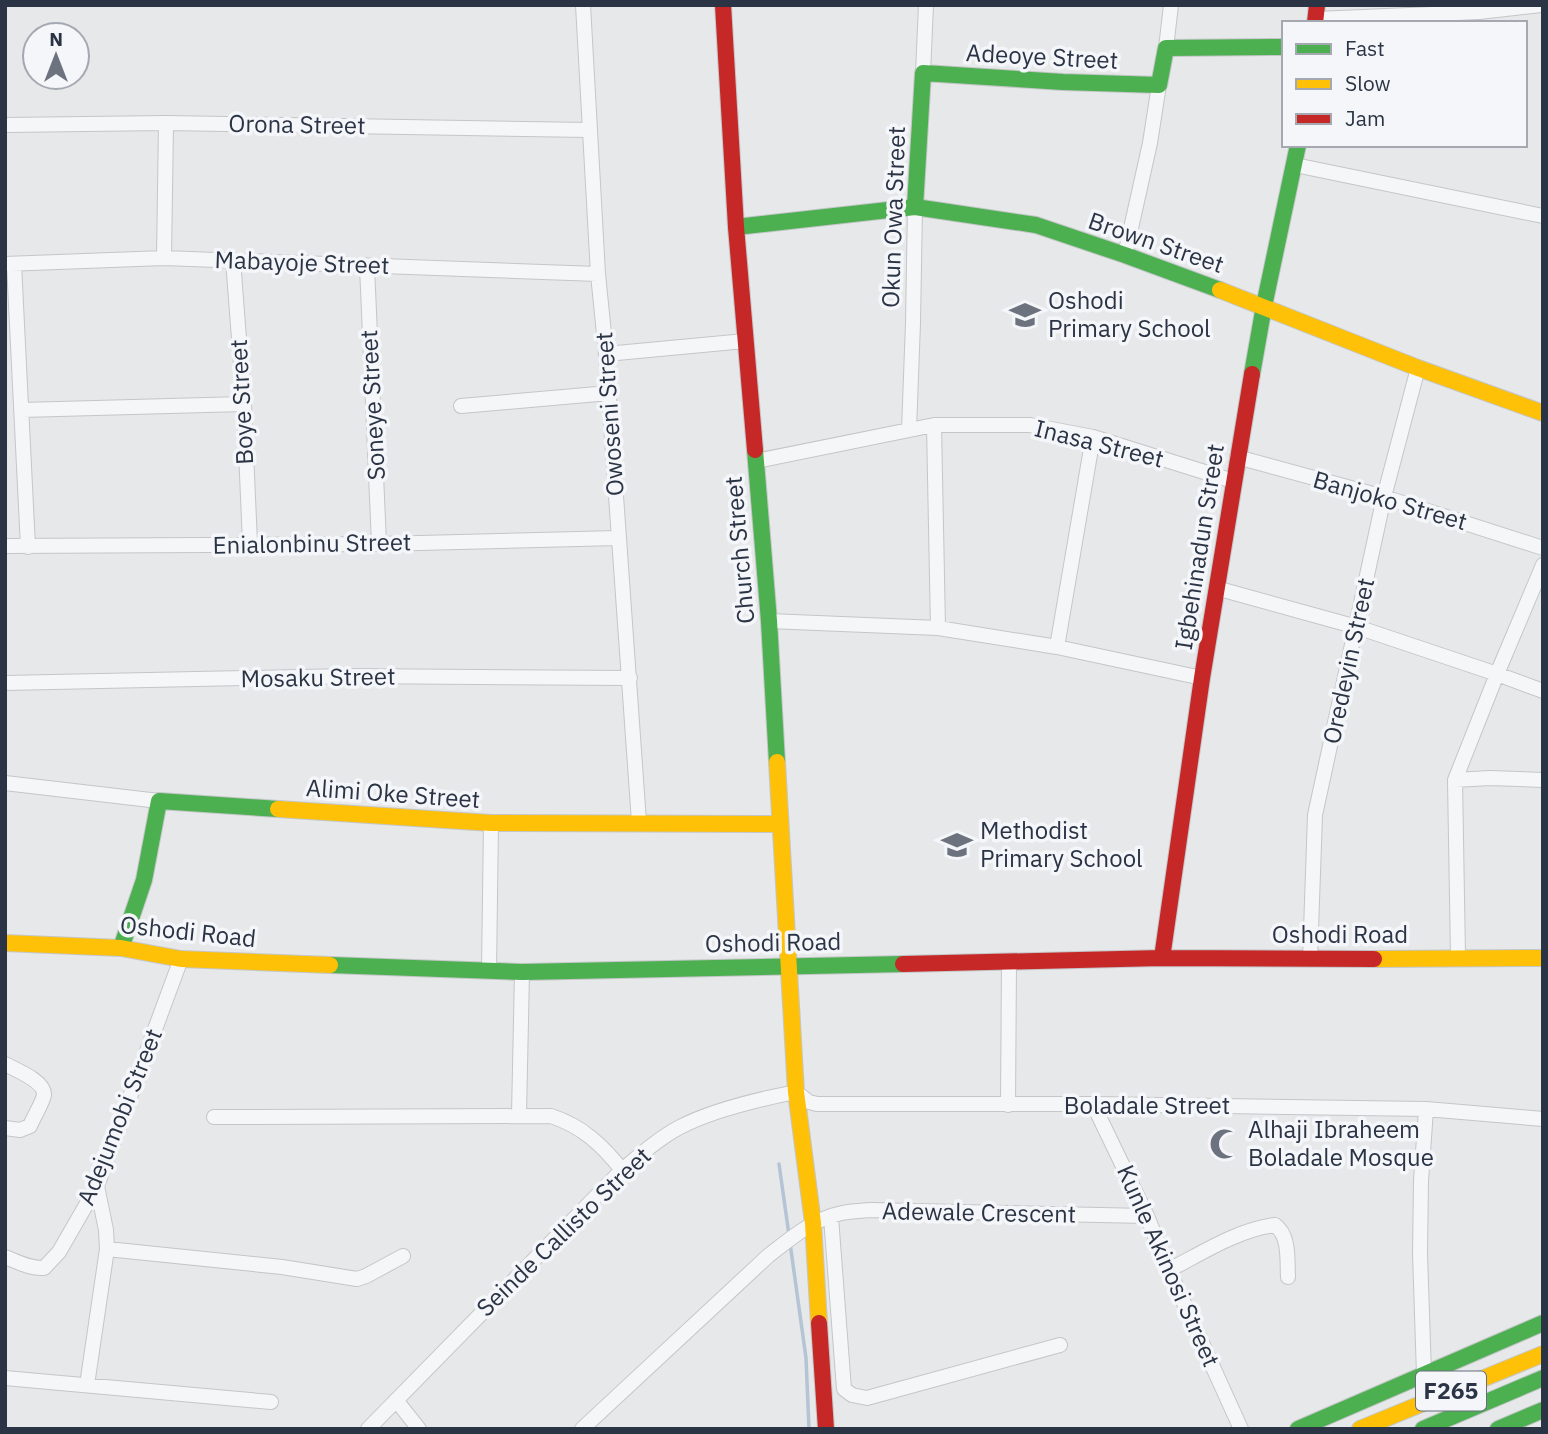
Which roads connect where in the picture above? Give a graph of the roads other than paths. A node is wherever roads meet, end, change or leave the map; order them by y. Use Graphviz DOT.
graph roads {
  1 [pos="583,5"];
  2 [pos="723,5"];
  3 [pos="926,5"];
  4 [pos="1171,5"];
  5 [pos="1541,5"];
  6 [pos="1316,16"];
  7 [pos="1282,47"];
  8 [pos="1166,48"];
  9 [pos="922,73"];
  10 [pos="1159,85"];
  11 [pos="166,123"];
  12 [pos="5,125"];
  13 [pos="589,130"];
  14 [pos="1298,147"];
  15 [pos="1295,165"];
  16 [pos="915,208"];
  17 [pos="1543,216"];
  18 [pos="736,227"];
  19 [pos="1125,255"];
  20 [pos="164,258"];
  21 [pos="233,260"];
  22 [pos="10,264"];
  23 [pos="367,266"];
  24 [pos="598,274"];
  25 [pos="1264,306"];
  26 [pos="745,341"];
  27 [pos="606,354"];
  28 [pos="1418,368"];
  29 [pos="609,393"];
  30 [pos="244,404"];
  31 [pos="461,407"];
  32 [pos="21,410"];
  33 [pos="1543,413"];
  34 [pos="934,425"];
  35 [pos="909,430"];
  36 [pos="1093,437"];
  37 [pos="1237,457"];
  38 [pos="756,461"];
  39 [pos="1233,481"];
  40 [pos="1384,497"];
  41 [pos="618,538"];
  42 [pos="250,544"];
  43 [pos="379,544"];
  44 [pos="5,547"];
  45 [pos="28,547"];
  46 [pos="1543,548"];
  47 [pos="1543,565"];
  48 [pos="1216,588"];
  49 [pos="769,621"];
  50 [pos="1357,627"];
  51 [pos="938,628"];
  52 [pos="1057,647"];
  53 [pos="1497,674"];
  54 [pos="630,678"];
  55 [pos="1202,678"];
  56 [pos="5,683"];
  57 [pos="1543,691"];
  58 [pos="1455,780"];
  59 [pos="1543,780"];
  60 [pos="5,783"];
  61 [pos="159,801"];
  62 [pos="639,822"];
  63 [pos="491,823"];
  64 [pos="780,824"];
  65 [pos="5,943"];
  66 [pos="121,948"];
  67 [pos="1458,957"];
  68 [pos="1162,958"];
  69 [pos="1543,958"];
  70 [pos="181,959"];
  71 [pos="1310,959"];
  72 [pos="1009,962"];
  73 [pos="790,965"];
  74 [pos="489,970"];
  75 [pos="522,972"];
  76 [pos="5,1064"];
  77 [pos="796,1092"];
  78 [pos="1093,1104"];
  79 [pos="1008,1105"];
  80 [pos="1426,1109"];
  81 [pos="519,1115"];
  82 [pos="214,1117"];
  83 [pos="1543,1119"];
  84 [pos="5,1128"];
  85 [pos="622,1170"];
  86 [pos="97,1186"];
  87 [pos="1147,1216"];
  88 [pos="831,1217"];
  89 [pos="813,1223"];
  90 [pos="107,1249"];
  91 [pos="403,1256"];
  92 [pos="5,1257"];
  93 [pos="1168,1270"];
  94 [pos="1288,1277"];
  95 [pos="1543,1323"];
  96 [pos="1060,1345"];
  97 [pos="1543,1354"];
  98 [pos="1424,1375"];
  99 [pos="5,1378"];
  100 [pos="1543,1378"];
  101 [pos="87,1385"];
  102 [pos="396,1400"];
  103 [pos="271,1402"];
  104 [pos="1543,1410"];
  105 [pos="368,1429"];
  106 [pos="419,1429"];
  107 [pos="582,1429"];
  108 [pos="826,1429"];
  109 [pos="1241,1429"];
  110 [pos="1298,1429"];
  111 [pos="1360,1429"];
  112 [pos="1423,1429"];
  113 [pos="1498,1429"];
  1 -- 13 [label="street, Owoseni Street"];
  2 -- 18 [label="main road, Church Street"];
  3 -- 9 [label="street, Okun Owa Street"];
  4 -- 8 [label="street"];
  5 -- 6 [label="street"];
  7 -- 8 [label="main road"];
  8 -- 10 [label="main road"];
  9 -- 10 [label="main road, Adeoye Street"];
  9 -- 16 [label="main road, Okun Owa Street"];
  10 -- 19 [label="street"];
  11 -- 12 [label="street, Orona Street"];
  11 -- 13 [label="street, Orona Street"];
  11 -- 20 [label="street"];
  13 -- 24 [label="street, Owoseni Street"];
  14 -- 15 [label="main road, Igbehinadun Street"];
  15 -- 17 [label="street"];
  15 -- 25 [label="main road, Igbehinadun Street"];
  16 -- 18 [label="main road, Brown Street"];
  16 -- 19 [label="main road, Brown Street"];
  16 -- 35 [label="street, Okun Owa Street"];
  18 -- 26 [label="main road, Church Street"];
  19 -- 25 [label="main road, Brown Street"];
  20 -- 21 [label="street, Mabayoje Street"];
  20 -- 22 [label="street, Mabayoje Street"];
  21 -- 23 [label="street, Mabayoje Street"];
  21 -- 30 [label="street, Boye Street"];
  22 -- 32 [label="street"];
  23 -- 24 [label="street, Mabayoje Street"];
  23 -- 43 [label="street, Soneye Street"];
  24 -- 27 [label="street, Owoseni Street"];
  25 -- 28 [label="main road, Brown Street"];
  25 -- 37 [label="main road, Igbehinadun Street"];
  26 -- 27 [label="street"];
  26 -- 38 [label="main road, Church Street"];
  27 -- 29 [label="street, Owoseni Street"];
  28 -- 33 [label="main road, Brown Street"];
  28 -- 40 [label="street, Oredeyin Street"];
  29 -- 31 [label="street"];
  29 -- 41 [label="street, Owoseni Street"];
  30 -- 32 [label="street"];
  30 -- 42 [label="street, Boye Street"];
  32 -- 45 [label="street"];
  34 -- 35 [label="street, Inasa Street"];
  34 -- 36 [label="street, Inasa Street"];
  34 -- 51 [label="street"];
  35 -- 38 [label="street, Inasa Street"];
  36 -- 39 [label="street, Inasa Street"];
  36 -- 52 [label="street"];
  37 -- 39 [label="main road, Igbehinadun Street"];
  37 -- 40 [label="street, Banjoko Street"];
  38 -- 49 [label="main road, Church Street"];
  39 -- 48 [label="main road, Igbehinadun Street"];
  40 -- 46 [label="street, Banjoko Street"];
  40 -- 50 [label="street, Oredeyin Street"];
  41 -- 43 [label="street, Enialonbinu Street"];
  41 -- 54 [label="street, Owoseni Street"];
  42 -- 43 [label="street, Enialonbinu Street"];
  42 -- 45 [label="street, Enialonbinu Street"];
  44 -- 45 [label="street, Enialonbinu Street"];
  47 -- 53 [label="street"];
  48 -- 50 [label="street"];
  48 -- 55 [label="main road, Igbehinadun Street"];
  49 -- 51 [label="street"];
  49 -- 64 [label="main road, Church Street"];
  50 -- 53 [label="street"];
  50 -- 71 [label="street, Oredeyin Street"];
  51 -- 52 [label="street"];
  52 -- 55 [label="street"];
  53 -- 57 [label="street"];
  53 -- 58 [label="street"];
  54 -- 56 [label="street, Mosaku Street"];
  54 -- 62 [label="street, Owoseni Street"];
  55 -- 68 [label="main road, Igbehinadun Street"];
  58 -- 59 [label="street"];
  58 -- 67 [label="street"];
  60 -- 61 [label="street, Alimi Oke Street"];
  61 -- 63 [label="main road, Alimi Oke Street"];
  61 -- 66 [label="main road"];
  62 -- 63 [label="main road, Alimi Oke Street"];
  62 -- 64 [label="main road, Alimi Oke Street"];
  63 -- 74 [label="street"];
  64 -- 73 [label="main road, Church Street"];
  65 -- 66 [label="main road, Oshodi Road"];
  66 -- 70 [label="main road, Oshodi Road"];
  67 -- 69 [label="main road, Oshodi Road"];
  67 -- 71 [label="main road, Oshodi Road"];
  68 -- 71 [label="main road, Oshodi Road"];
  68 -- 72 [label="main road, Oshodi Road"];
  70 -- 74 [label="main road, Oshodi Road"];
  70 -- 86 [label="street, Adejumobi Street"];
  72 -- 73 [label="main road, Oshodi Road"];
  72 -- 79 [label="street"];
  73 -- 75 [label="main road, Oshodi Road"];
  73 -- 77 [label="main road, Church Street"];
  74 -- 75 [label="main road, Oshodi Road"];
  75 -- 81 [label="street"];
  76 -- 84 [label="street"];
  77 -- 79 [label="street, Boladale Street"];
  77 -- 85 [label="street, Seinde Callisto Street"];
  77 -- 89 [label="main road, Church Street"];
  78 -- 79 [label="street, Boladale Street"];
  78 -- 80 [label="street, Boladale Street"];
  78 -- 87 [label="street, Kunle Akinosi Street"];
  80 -- 83 [label="street, Boladale Street"];
  80 -- 98 [label="street"];
  81 -- 82 [label="street"];
  81 -- 85 [label="street"];
  85 -- 102 [label="street, Seinde Callisto Street"];
  86 -- 90 [label="street"];
  86 -- 92 [label="street, Adejumobi Street"];
  87 -- 88 [label="street, Adewale Crescent"];
  87 -- 93 [label="street, Kunle Akinosi Street"];
  88 -- 89 [label="street, Adewale Crescent"];
  88 -- 96 [label="street"];
  89 -- 107 [label="street, Adewale Crescent"];
  89 -- 108 [label="main road, Church Street"];
  90 -- 91 [label="street"];
  90 -- 101 [label="street"];
  93 -- 94 [label="street"];
  93 -- 109 [label="street, Kunle Akinosi Street"];
  95 -- 98 [label="main road"];
  97 -- 111 [label="main road, F265"];
  98 -- 110 [label="main road"];
  99 -- 101 [label="street"];
  100 -- 112 [label="main road, F265"];
  101 -- 103 [label="street"];
  102 -- 105 [label="street, Seinde Callisto Street"];
  102 -- 106 [label="street"];
  104 -- 113 [label="main road"];
}
